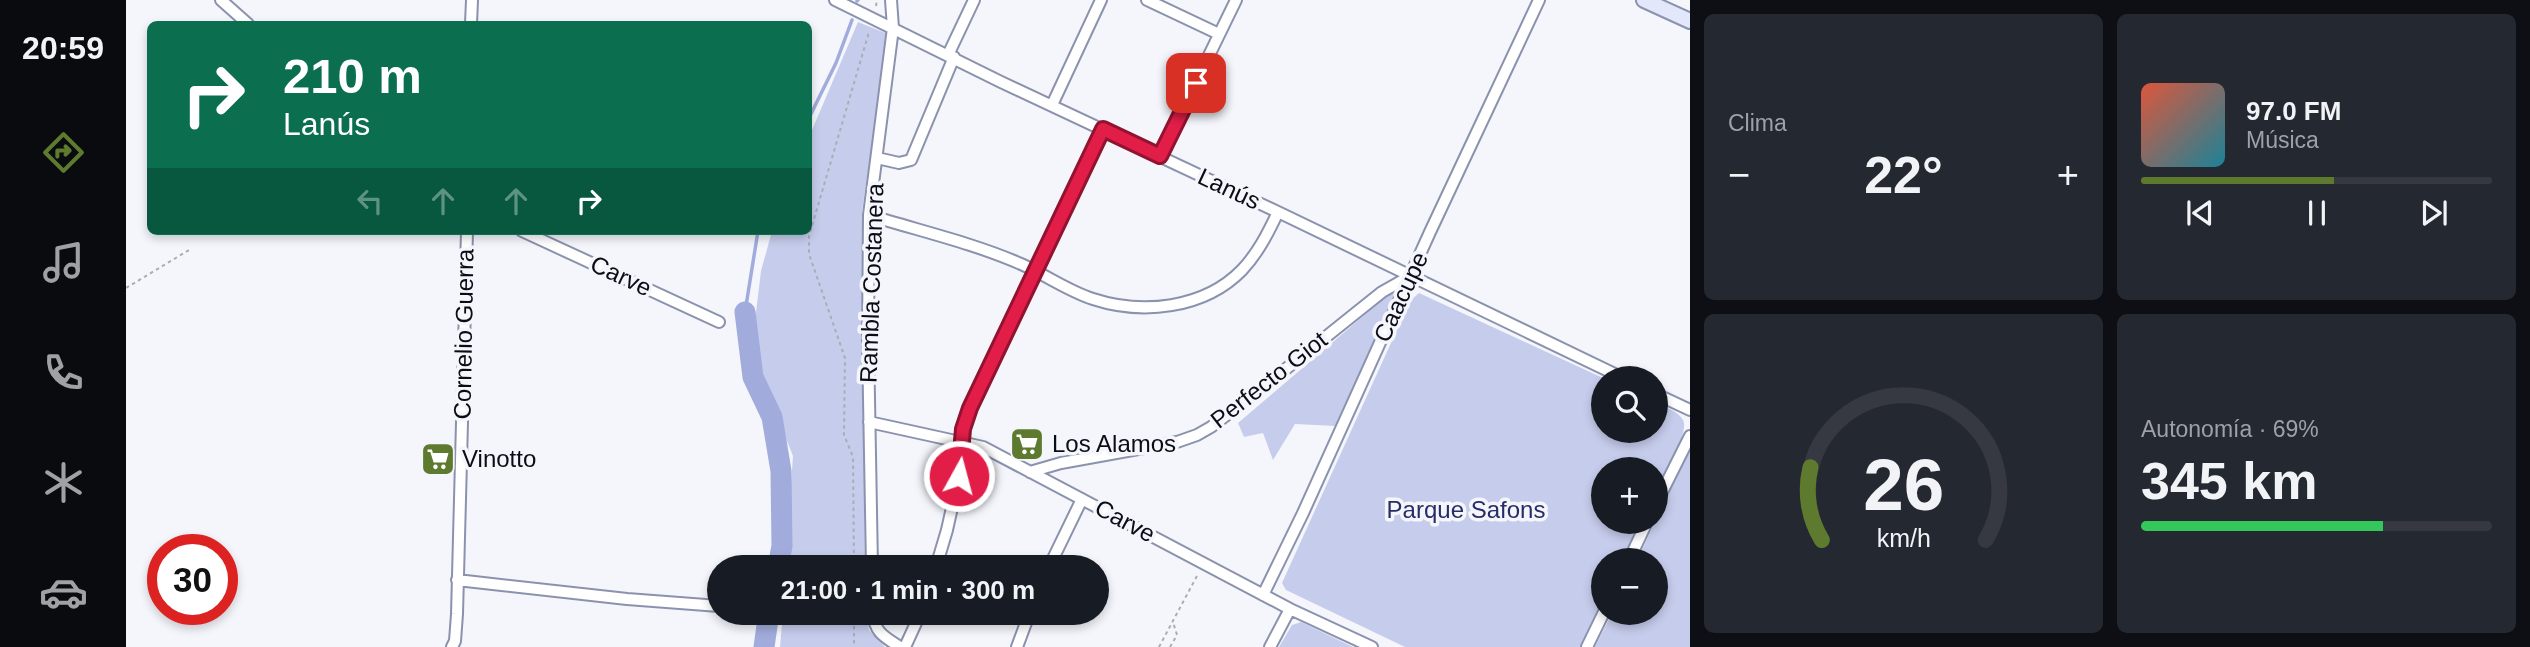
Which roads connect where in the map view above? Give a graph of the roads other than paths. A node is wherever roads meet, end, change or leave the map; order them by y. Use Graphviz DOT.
graph roads {
  1 [pos="221,0"];
  2 [pos="472,0"];
  3 [pos="835,0"];
  4 [pos="891,0"];
  5 [pos="974,0"];
  6 [pos="1101,0"];
  7 [pos="1147,0"];
  8 [pos="1236,0"];
  9 [pos="1539,0"];
  10 [pos="1644,0"];
  11 [pos="245,21"];
  12 [pos="471,21"];
  13 [pos="1690,21"];
  14 [pos="893,28"];
  15 [pos="1219,34"];
  16 [pos="951,56"];
  17 [pos="1052,105"];
  18 [pos="1103,129"];
  19 [pos="1160,156"];
  20 [pos="877,158"];
  21 [pos="1278,212"];
  22 [pos="869,215"];
  23 [pos="467,235"];
  24 [pos="531,235"];
  25 [pos="1035,271"];
  26 [pos="1412,275"];
  27 [pos="719,322"];
  28 [pos="1598,366"];
  29 [pos="1668,400"];
  30 [pos="1690,410"];
  31 [pos="869,422"];
  32 [pos="1690,436"];
  33 [pos="963,441"];
  34 [pos="1030,472"];
  35 [pos="1668,481"];
  36 [pos="1082,499"];
  37 [pos="872,555"];
  38 [pos="940,555"];
  39 [pos="1055,555"];
  40 [pos="457,580"];
  41 [pos="1263,595"];
  42 [pos="707,605"];
  43 [pos="1290,609"];
  44 [pos="875,625"];
  45 [pos="915,625"];
  46 [pos="1025,625"];
  47 [pos="1598,625"];
  48 [pos="452,647"];
  49 [pos="900,647"];
  50 [pos="905,647"];
  51 [pos="1017,647"];
  52 [pos="1270,647"];
  53 [pos="1372,647"];
  54 [pos="1587,647"];
  1 -- 11 [label="street"];
  2 -- 12 [label="street"];
  3 -- 14 [label="street, Lanús"];
  4 -- 14 [label="street, Rambla Costanera"];
  5 -- 16 [label="street"];
  6 -- 17 [label="street"];
  7 -- 15 [label="street"];
  8 -- 15 [label="street"];
  9 -- 26 [label="street, Caacupe"];
  10 -- 13 [label="street"];
  14 -- 16 [label="street, Lanús"];
  14 -- 20 [label="street, Rambla Costanera"];
  15 -- 19 [label="street"];
  16 -- 17 [label="street, Lanús"];
  16 -- 20 [label="street"];
  17 -- 18 [label="street, Lanús"];
  18 -- 19 [label="street, Lanús"];
  18 -- 25 [label="street"];
  19 -- 21 [label="street, Lanús"];
  20 -- 22 [label="street, Rambla Costanera"];
  21 -- 25 [label="street"];
  21 -- 26 [label="street, Lanús"];
  22 -- 25 [label="street"];
  22 -- 31 [label="street, Rambla Costanera"];
  23 -- 40 [label="street, Cornelio Guerra"];
  24 -- 27 [label="street, Carve"];
  25 -- 33 [label="street"];
  26 -- 28 [label="street, Lanús"];
  26 -- 34 [label="street, Perfecto Giot"];
  26 -- 41 [label="street, Caacupe"];
  29 -- 30 [label="street"];
  31 -- 33 [label="street, Carve"];
  31 -- 37 [label="street, Rambla Costanera"];
  32 -- 35 [label="street"];
  33 -- 34 [label="street, Carve"];
  33 -- 38 [label="street"];
  34 -- 36 [label="street, Carve"];
  36 -- 39 [label="street"];
  36 -- 41 [label="street, Carve"];
  40 -- 42 [label="street"];
  40 -- 48 [label="street, Cornelio Guerra"];
  41 -- 43 [label="street, Carve"];
  43 -- 52 [label="street"];
  43 -- 53 [label="street, Carve"];
  44 -- 49 [label="street"];
  45 -- 50 [label="street"];
  46 -- 51 [label="street"];
  47 -- 54 [label="street"];
}
